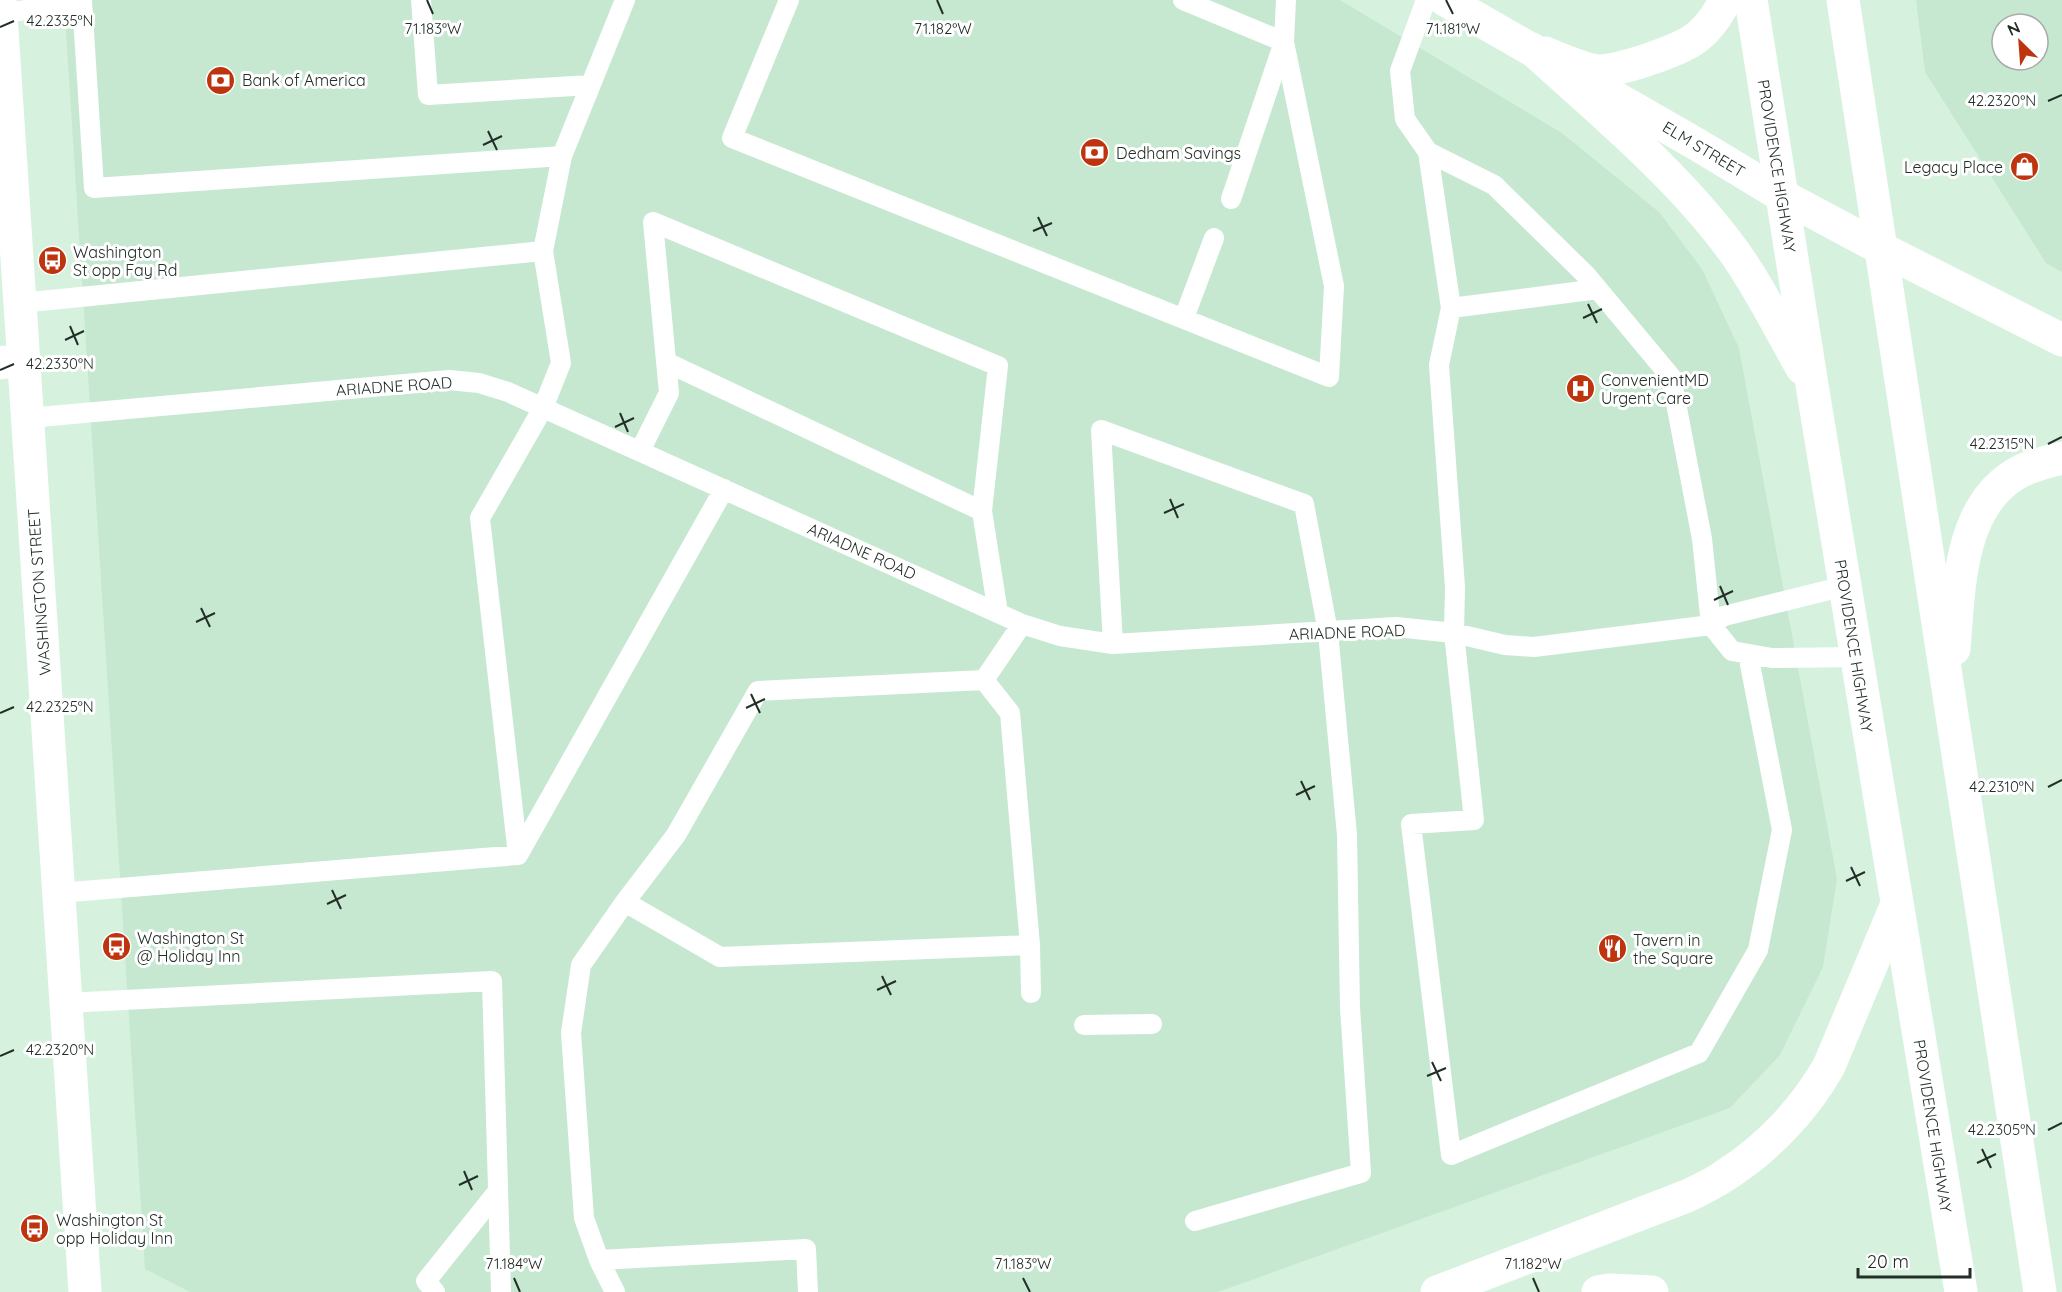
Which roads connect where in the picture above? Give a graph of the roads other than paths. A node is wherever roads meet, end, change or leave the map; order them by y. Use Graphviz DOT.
graph roads {
  1 [pos="82,0"];
  2 [pos="421,0"];
  3 [pos="625,0"];
  4 [pos="789,0"];
  5 [pos="1183,0"];
  6 [pos="1286,0"];
  7 [pos="1426,0"];
  8 [pos="1445,0"];
  9 [pos="1725,0"];
  10 [pos="1751,0"];
  11 [pos="1843,0"];
  12 [pos="1,7"];
  13 [pos="1284,42"];
  14 [pos="1532,49"];
  15 [pos="590,85"];
  16 [pos="1428,152"];
  17 [pos="562,156"];
  18 [pos="1781,195"];
  19 [pos="1231,199"];
  20 [pos="1214,238"];
  21 [pos="1880,248"];
  22 [pos="543,251"];
  23 [pos="1598,289"];
  24 [pos="20,303"];
  25 [pos="1451,308"];
  26 [pos="1184,318"];
  27 [pos="2062,340"];
  28 [pos="12,361"];
  29 [pos="666,362"];
  30 [pos="1812,386"];
  31 [pos="543,408"];
  32 [pos="28,418"];
  33 [pos="640,451"];
  34 [pos="2062,458"];
  35 [pos="724,489"];
  36 [pos="982,510"];
  37 [pos="1845,586"];
  38 [pos="998,613"];
  39 [pos="1022,624"];
  40 [pos="1711,625"];
  41 [pos="1328,632"];
  42 [pos="1454,633"];
  43 [pos="1113,644"];
  44 [pos="1748,654"];
  45 [pos="1856,657"];
  46 [pos="984,680"];
  47 [pos="1950,699"];
  48 [pos="518,855"];
  49 [pos="59,893"];
  50 [pos="625,902"];
  51 [pos="1897,904"];
  52 [pos="1030,945"];
  53 [pos="1031,993"];
  54 [pos="66,1003"];
  55 [pos="1152,1024"];
  56 [pos="1084,1025"];
  57 [pos="498,1191"];
  58 [pos="1195,1221"];
  59 [pos="599,1260"];
  60 [pos="85,1284"];
  61 [pos="435,1292"];
  62 [pos="501,1292"];
  63 [pos="615,1292"];
  64 [pos="808,1292"];
  65 [pos="1437,1292"];
  66 [pos="1598,1292"];
  67 [pos="1652,1292"];
  68 [pos="1961,1292"];
  69 [pos="2040,1292"];
  1 -- 12 [label="lane"];
  1 -- 17 [label="lane"];
  2 -- 15 [label="lane"];
  3 -- 15 [label="lane"];
  4 -- 26 [label="lane"];
  5 -- 13 [label="lane"];
  6 -- 13 [label="lane"];
  7 -- 16 [label="lane"];
  8 -- 14 [label="main road, ELM STREET"];
  9 -- 14 [label="main road"];
  10 -- 18 [label="main road, PROVIDENCE HIGHWAY"];
  11 -- 21 [label="main road"];
  12 -- 24 [label="main road, WASHINGTON STREET"];
  13 -- 19 [label="lane"];
  13 -- 26 [label="lane"];
  14 -- 18 [label="main road, ELM STREET"];
  14 -- 30 [label="main road"];
  15 -- 17 [label="lane"];
  16 -- 23 [label="lane"];
  16 -- 25 [label="lane"];
  17 -- 22 [label="lane"];
  18 -- 21 [label="main road, ELM STREET"];
  18 -- 30 [label="main road, PROVIDENCE HIGHWAY"];
  20 -- 26 [label="lane"];
  21 -- 27 [label="main road, ELM STREET"];
  21 -- 47 [label="main road"];
  22 -- 24 [label="lane"];
  22 -- 31 [label="lane"];
  23 -- 25 [label="lane"];
  23 -- 40 [label="lane"];
  24 -- 28 [label="main road, WASHINGTON STREET"];
  25 -- 42 [label="lane"];
  28 -- 32 [label="main road, WASHINGTON STREET"];
  29 -- 33 [label="lane"];
  29 -- 36 [label="lane"];
  29 -- 36 [label="lane"];
  30 -- 37 [label="main road, PROVIDENCE HIGHWAY"];
  31 -- 32 [label="lane, ARIADNE ROAD"];
  31 -- 33 [label="lane, ARIADNE ROAD"];
  31 -- 48 [label="lane"];
  32 -- 49 [label="main road, WASHINGTON STREET"];
  33 -- 35 [label="lane, ARIADNE ROAD"];
  34 -- 47 [label="main road"];
  35 -- 38 [label="lane, ARIADNE ROAD"];
  35 -- 48 [label="lane"];
  36 -- 38 [label="lane"];
  37 -- 40 [label="lane, ARIADNE ROAD"];
  37 -- 45 [label="main road, PROVIDENCE HIGHWAY"];
  38 -- 39 [label="lane, ARIADNE ROAD"];
  39 -- 43 [label="lane, ARIADNE ROAD"];
  39 -- 46 [label="lane"];
  40 -- 42 [label="lane, ARIADNE ROAD"];
  40 -- 44 [label="lane"];
  41 -- 42 [label="lane, ARIADNE ROAD"];
  41 -- 43 [label="lane, ARIADNE ROAD"];
  41 -- 43 [label="lane"];
  41 -- 58 [label="lane"];
  42 -- 44 [label="lane"];
  44 -- 45 [label="lane"];
  45 -- 51 [label="main road, PROVIDENCE HIGHWAY"];
  46 -- 50 [label="lane"];
  46 -- 52 [label="lane"];
  47 -- 69 [label="main road"];
  48 -- 49 [label="lane"];
  49 -- 54 [label="main road, WASHINGTON STREET"];
  50 -- 52 [label="lane"];
  50 -- 59 [label="lane"];
  51 -- 65 [label="main road"];
  51 -- 68 [label="main road, PROVIDENCE HIGHWAY"];
  52 -- 53 [label="lane"];
  54 -- 57 [label="lane"];
  54 -- 60 [label="main road, WASHINGTON STREET"];
  55 -- 56 [label="lane"];
  57 -- 61 [label="lane"];
  57 -- 62 [label="lane"];
  59 -- 63 [label="lane"];
  59 -- 64 [label="lane"];
  66 -- 67 [label="main road"];
}
